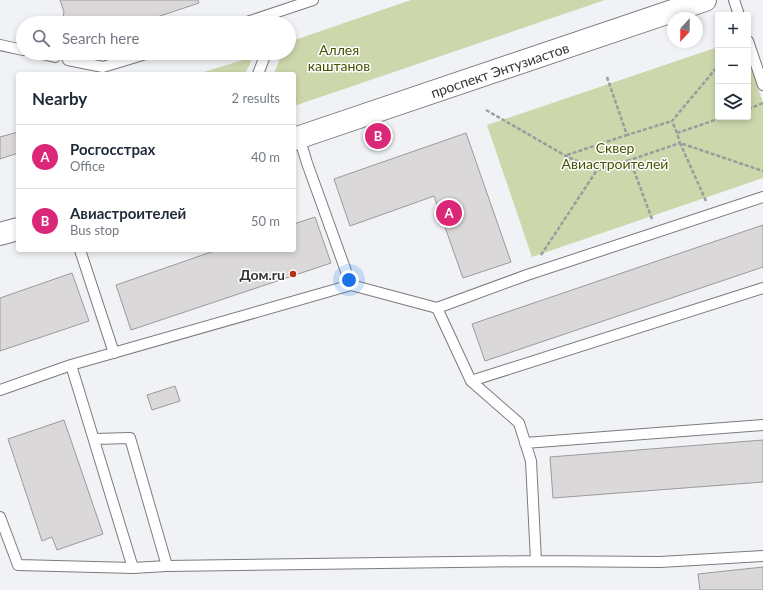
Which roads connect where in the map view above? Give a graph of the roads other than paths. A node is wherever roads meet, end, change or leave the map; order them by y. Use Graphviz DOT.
graph roads {
  1 [pos="314,0"];
  2 [pos="705,0"];
  3 [pos="734,0"];
  4 [pos="738,12"];
  5 [pos="275,16"];
  6 [pos="0,45"];
  7 [pos="16,48"];
  8 [pos="750,48"];
  9 [pos="68,60"];
  10 [pos="126,60"];
  11 [pos="263,60"];
  12 [pos="259,72"];
  13 [pos="763,85"];
  14 [pos="297,138"];
  15 [pos="763,198"];
  16 [pos="16,229"];
  17 [pos="0,234"];
  18 [pos="81,252"];
  19 [pos="351,286"];
  20 [pos="763,288"];
  21 [pos="437,308"];
  22 [pos="114,353"];
  23 [pos="71,365"];
  24 [pos="471,381"];
  25 [pos="0,390"];
  26 [pos="763,425"];
  27 [pos="94,439"];
  28 [pos="525,443"];
  29 [pos="0,517"];
  30 [pos="763,556"];
  31 [pos="536,561"];
  32 [pos="167,566"];
  33 [pos="133,568"];
  1 -- 5 [label="lane"];
  2 -- 14 [label="main road, проспект Энтузиастов"];
  3 -- 4 [label="lane"];
  6 -- 7 [label="lane"];
  8 -- 13 [label="lane"];
  9 -- 10 [label="lane"];
  11 -- 12 [label="lane"];
  14 -- 19 [label="lane"];
  15 -- 21 [label="lane"];
  16 -- 17 [label="main road"];
  18 -- 22 [label="lane"];
  19 -- 21 [label="lane"];
  19 -- 22 [label="lane"];
  20 -- 24 [label="lane"];
  21 -- 24 [label="lane"];
  22 -- 23 [label="lane"];
  23 -- 25 [label="lane"];
  23 -- 27 [label="lane"];
  24 -- 28 [label="lane"];
  26 -- 28 [label="lane"];
  27 -- 32 [label="lane"];
  27 -- 33 [label="lane"];
  28 -- 31 [label="lane"];
  29 -- 33 [label="lane"];
  30 -- 31 [label="lane"];
  31 -- 32 [label="lane"];
  32 -- 33 [label="lane"];
}
